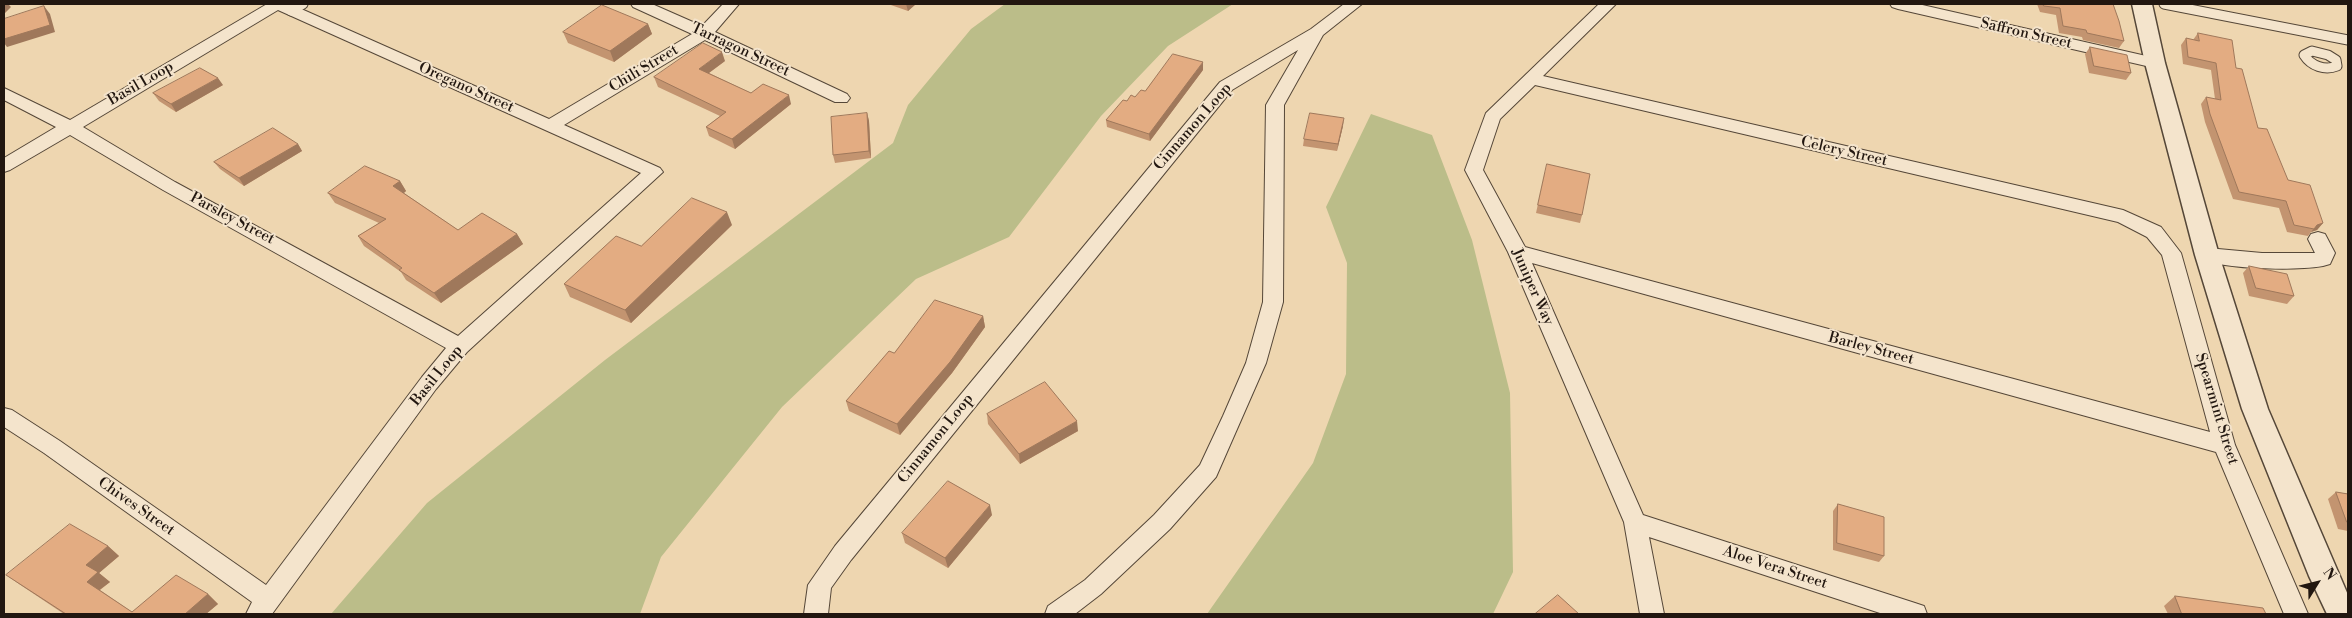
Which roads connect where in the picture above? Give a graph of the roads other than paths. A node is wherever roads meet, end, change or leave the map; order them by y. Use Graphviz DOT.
graph roads {
  1 [pos="639,4"];
  2 [pos="732,4"];
  3 [pos="1354,4"];
  4 [pos="1608,4"];
  5 [pos="1898,4"];
  6 [pos="2142,4"];
  7 [pos="2164,4"];
  8 [pos="288,6"];
  9 [pos="705,32"];
  10 [pos="1317,32"];
  11 [pos="2312,33"];
  12 [pos="2348,40"];
  13 [pos="2317,51"];
  14 [pos="2155,63"];
  15 [pos="1532,79"];
  16 [pos="4,94"];
  17 [pos="841,98"];
  18 [pos="68,126"];
  19 [pos="550,126"];
  20 [pos="4,166"];
  21 [pos="654,172"];
  22 [pos="2154,232"];
  23 [pos="2318,239"];
  24 [pos="1518,252"];
  25 [pos="2207,255"];
  26 [pos="460,346"];
  27 [pos="4,416"];
  28 [pos="2224,445"];
  29 [pos="1635,522"];
  30 [pos="263,607"];
  31 [pos="816,614"];
  32 [pos="1057,614"];
  33 [pos="1652,614"];
  34 [pos="1915,614"];
  35 [pos="2296,614"];
  36 [pos="2342,614"];
  1 -- 9 [label="street, Tarragon Street"];
  2 -- 9 [label="street, Chili Street"];
  3 -- 10 [label="street, Cinnamon Loop"];
  4 -- 15 [label="street, Juniper Way"];
  5 -- 14 [label="street, Saffron Street"];
  6 -- 14 [label="street"];
  7 -- 11 [label="lane"];
  8 -- 18 [label="street, Basil Loop"];
  8 -- 19 [label="street, Oregano Street"];
  9 -- 17 [label="street, Tarragon Street"];
  9 -- 19 [label="street, Chili Street"];
  10 -- 31 [label="street, Cinnamon Loop"];
  10 -- 32 [label="street"];
  11 -- 12 [label="lane"];
  11 -- 13 [label="lane"];
  14 -- 25 [label="street"];
  15 -- 22 [label="street, Celery Street"];
  15 -- 24 [label="street, Juniper Way"];
  16 -- 18 [label="street, Parsley Street"];
  18 -- 20 [label="street, Basil Loop"];
  18 -- 26 [label="street, Parsley Street"];
  19 -- 21 [label="street, Oregano Street"];
  21 -- 26 [label="street, Basil Loop"];
  22 -- 28 [label="street, Spearmint Street"];
  23 -- 25 [label="street"];
  24 -- 28 [label="street, Barley Street"];
  24 -- 29 [label="street, Juniper Way"];
  25 -- 36 [label="street"];
  26 -- 30 [label="street, Basil Loop"];
  27 -- 30 [label="street, Chives Street"];
  28 -- 35 [label="street, Spearmint Street"];
  29 -- 33 [label="street, Juniper Way"];
  29 -- 34 [label="street, Aloe Vera Street"];
}
